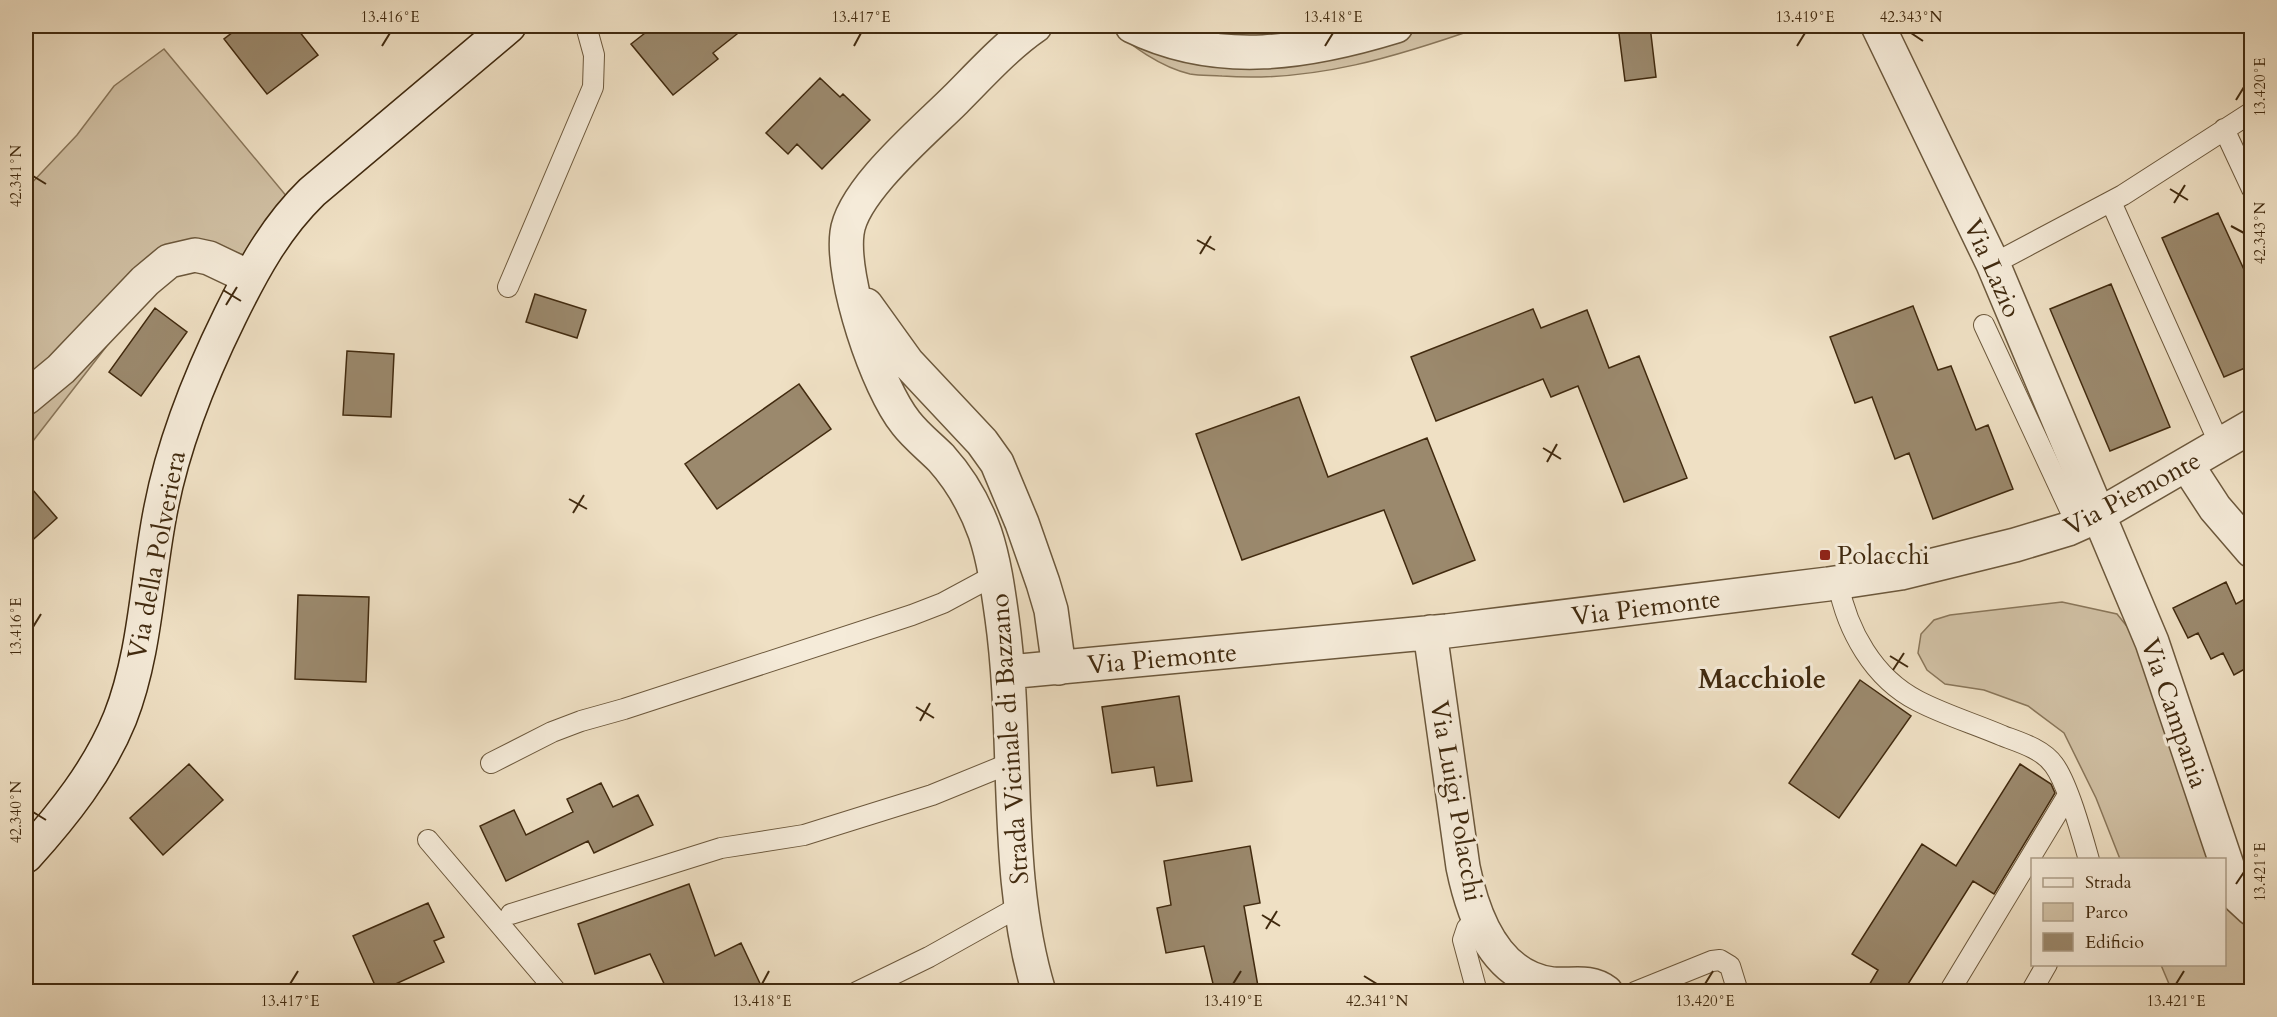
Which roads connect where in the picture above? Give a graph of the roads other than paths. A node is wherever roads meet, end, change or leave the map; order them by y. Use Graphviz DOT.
graph roads {
  1 [pos="509,26"];
  2 [pos="586,26"];
  3 [pos="1035,26"];
  4 [pos="1132,26"];
  5 [pos="1396,26"];
  6 [pos="1878,26"];
  7 [pos="2252,112"];
  8 [pos="2224,129"];
  9 [pos="2252,189"];
  10 [pos="2111,202"];
  11 [pos="847,253"];
  12 [pos="1993,264"];
  13 [pos="249,278"];
  14 [pos="508,287"];
  15 [pos="1983,325"];
  16 [pos="26,398"];
  17 [pos="2252,426"];
  18 [pos="2220,445"];
  19 [pos="2187,465"];
  20 [pos="2087,520"];
  21 [pos="2252,551"];
  22 [pos="996,579"];
  23 [pos="1838,583"];
  24 [pos="1430,632"];
  25 [pos="1059,668"];
  26 [pos="1008,672"];
  27 [pos="1013,762"];
  28 [pos="491,763"];
  29 [pos="2068,795"];
  30 [pos="428,840"];
  31 [pos="26,856"];
  32 [pos="2088,858"];
  33 [pos="2225,858"];
  34 [pos="2226,862"];
  35 [pos="1022,905"];
  36 [pos="2252,909"];
  37 [pos="511,914"];
  38 [pos="1478,917"];
  39 [pos="2047,966"];
  40 [pos="557,992"];
  41 [pos="857,992"];
  42 [pos="1039,992"];
  43 [pos="1477,992"];
  44 [pos="1606,992"];
  45 [pos="1635,992"];
  46 [pos="1738,992"];
  47 [pos="1949,992"];
  48 [pos="2031,992"];
  1 -- 13 [label="street, Via della Polveriera"];
  2 -- 14 [label="lane"];
  3 -- 11 [label="street, Strada Vicinale di Bazzano"];
  4 -- 5 [label="street"];
  6 -- 12 [label="street, Via Lazio"];
  7 -- 8 [label="lane"];
  8 -- 9 [label="lane"];
  8 -- 10 [label="lane"];
  10 -- 12 [label="lane"];
  10 -- 18 [label="lane"];
  11 -- 22 [label="street, Strada Vicinale di Bazzano"];
  11 -- 25 [label="street"];
  12 -- 20 [label="street, Via Lazio"];
  13 -- 16 [label="street"];
  13 -- 31 [label="street, Via della Polveriera"];
  15 -- 20 [label="lane"];
  17 -- 18 [label="street, Via Piemonte"];
  18 -- 19 [label="street, Via Piemonte"];
  19 -- 20 [label="street, Via Piemonte"];
  19 -- 21 [label="street"];
  20 -- 23 [label="street, Via Piemonte"];
  20 -- 33 [label="street, Via Campania"];
  22 -- 26 [label="street, Strada Vicinale di Bazzano"];
  22 -- 28 [label="lane"];
  23 -- 24 [label="street, Via Piemonte"];
  23 -- 29 [label="lane"];
  24 -- 25 [label="street, Via Piemonte"];
  24 -- 38 [label="street, Via Luigi Polacchi"];
  25 -- 26 [label="street, Via Piemonte"];
  26 -- 27 [label="street, Strada Vicinale di Bazzano"];
  27 -- 35 [label="street, Strada Vicinale di Bazzano"];
  27 -- 37 [label="lane"];
  29 -- 32 [label="lane"];
  29 -- 47 [label="lane"];
  30 -- 40 [label="lane"];
  34 -- 36 [label="street, Via Campania"];
  35 -- 41 [label="lane"];
  35 -- 42 [label="street, Strada Vicinale di Bazzano"];
  38 -- 43 [label="lane"];
  38 -- 44 [label="street, Via Luigi Polacchi"];
  39 -- 48 [label="lane"];
  45 -- 46 [label="lane"];
}
